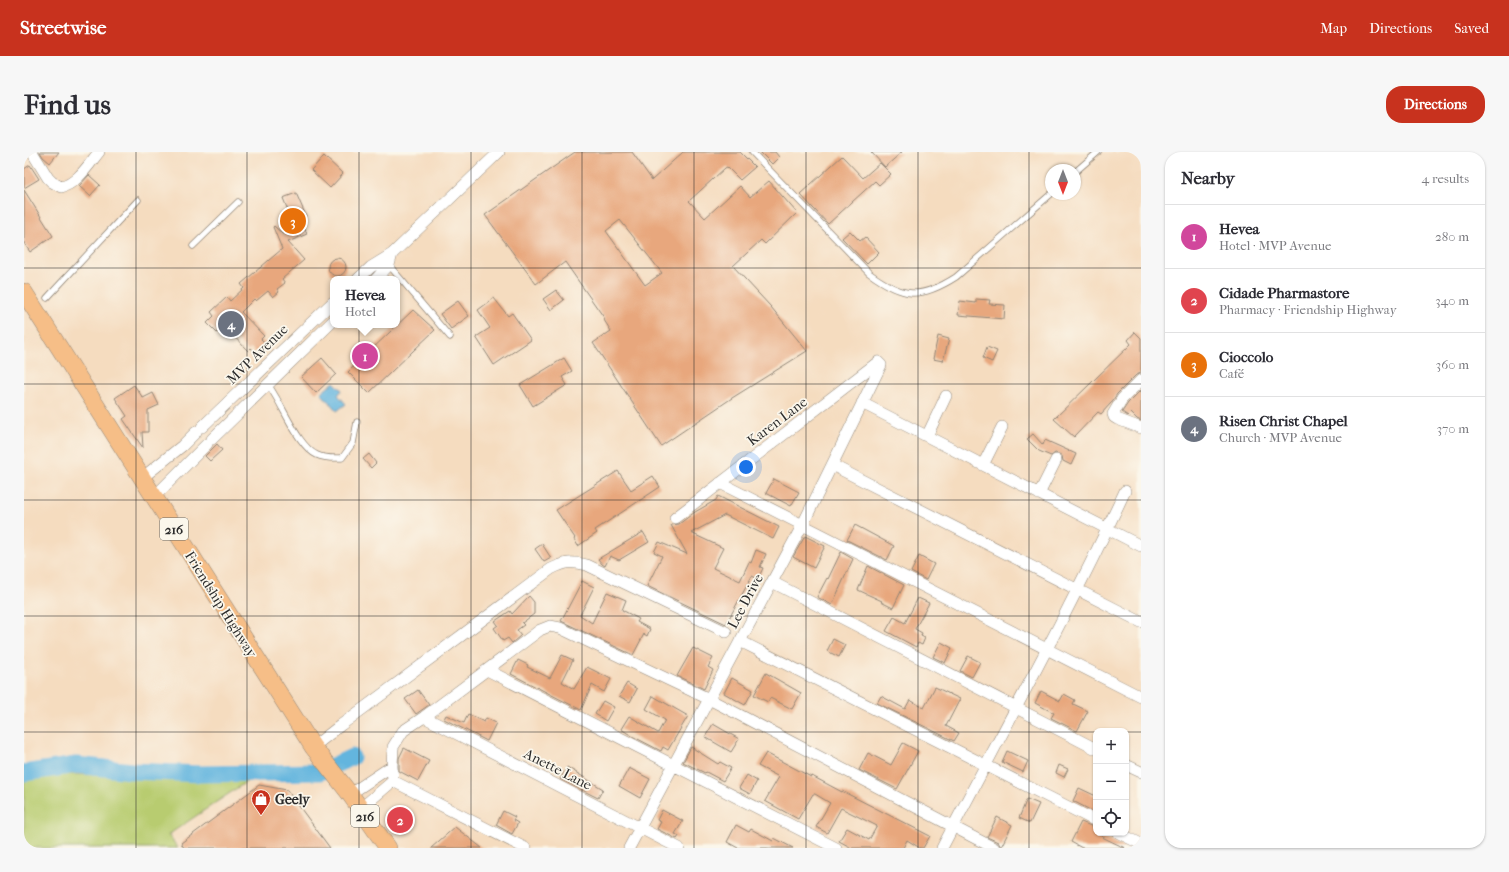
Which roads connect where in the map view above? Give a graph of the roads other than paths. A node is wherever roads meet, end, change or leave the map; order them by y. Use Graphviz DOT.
graph roads {
  1 [pos="32,152"];
  2 [pos="99,152"];
  3 [pos="499,152"];
  4 [pos="752,152"];
  5 [pos="1098,152"];
  6 [pos="1081,167"];
  7 [pos="1045,199"];
  8 [pos="138,200"];
  9 [pos="238,202"];
  10 [pos="193,246"];
  11 [pos="388,260"];
  12 [pos="371,267"];
  13 [pos="361,276"];
  14 [pos="377,276"];
  15 [pos="379,276"];
  16 [pos="24,292"];
  17 [pos="47,298"];
  18 [pos="330,305"];
  19 [pos="330,324"];
  20 [pos="450,337"];
  21 [pos="288,344"];
  22 [pos="298,354"];
  23 [pos="880,364"];
  24 [pos="257,374"];
  25 [pos="1141,380"];
  26 [pos="268,384"];
  27 [pos="946,396"];
  28 [pos="862,403"];
  29 [pos="215,415"];
  30 [pos="357,422"];
  31 [pos="225,426"];
  32 [pos="1002,427"];
  33 [pos="1141,428"];
  34 [pos="926,436"];
  35 [pos="1056,460"];
  36 [pos="832,465"];
  37 [pos="982,465"];
  38 [pos="142,478"];
  39 [pos="720,483"];
  40 [pos="1125,490"];
  41 [pos="1039,494"];
  42 [pos="154,497"];
  43 [pos="675,518"];
  44 [pos="802,526"];
  45 [pos="1108,529"];
  46 [pos="1141,546"];
  47 [pos="772,582"];
  48 [pos="1077,589"];
  49 [pos="1141,622"];
  50 [pos="726,632"];
  51 [pos="740,641"];
  52 [pos="1046,649"];
  53 [pos="487,670"];
  54 [pos="1141,697"];
  55 [pos="709,699"];
  56 [pos="1016,708"];
  57 [pos="424,717"];
  58 [pos="313,747"];
  59 [pos="1093,747"];
  60 [pos="674,765"];
  61 [pos="986,765"];
  62 [pos="392,766"];
  63 [pos="1129,766"];
  64 [pos="1141,772"];
  65 [pos="393,781"];
  66 [pos="364,784"];
  67 [pos="346,789"];
  68 [pos="374,797"];
  69 [pos="360,809"];
  70 [pos="1093,819"];
  71 [pos="953,827"];
  72 [pos="640,828"];
  73 [pos="1125,836"];
  74 [pos="1141,844"];
  75 [pos="388,848"];
  76 [pos="525,848"];
  77 [pos="629,848"];
  78 [pos="679,848"];
  79 [pos="836,848"];
  80 [pos="942,848"];
  81 [pos="994,848"];
  1 -- 2 [label="street"];
  3 -- 11 [label="street"];
  4 -- 7 [label="lane"];
  5 -- 6 [label="lane"];
  8 -- 17 [label="lane"];
  9 -- 10 [label="lane"];
  11 -- 12 [label="street"];
  11 -- 15 [label="street"];
  11 -- 20 [label="lane"];
  12 -- 13 [label="street"];
  12 -- 14 [label="lane"];
  16 -- 38 [label="main road, Friendship Highway / 216"];
  18 -- 21 [label="street, MVP Avenue"];
  19 -- 22 [label="street, MVP Avenue"];
  21 -- 22 [label="lane"];
  21 -- 24 [label="street, MVP Avenue"];
  22 -- 26 [label="street, MVP Avenue"];
  23 -- 28 [label="street, Lee Drive"];
  23 -- 39 [label="street, Karen Lane"];
  24 -- 26 [label="street"];
  24 -- 29 [label="street, MVP Avenue"];
  25 -- 33 [label="street"];
  26 -- 30 [label="lane"];
  26 -- 31 [label="street, MVP Avenue"];
  27 -- 34 [label="street"];
  28 -- 34 [label="street"];
  28 -- 36 [label="street, Lee Drive"];
  29 -- 31 [label="street"];
  29 -- 38 [label="street, MVP Avenue"];
  31 -- 42 [label="street, MVP Avenue"];
  32 -- 37 [label="street"];
  34 -- 37 [label="street"];
  35 -- 41 [label="street"];
  36 -- 44 [label="street, Lee Drive"];
  36 -- 48 [label="street"];
  37 -- 41 [label="street"];
  38 -- 42 [label="main road, Friendship Highway / 216"];
  39 -- 43 [label="street, Karen Lane"];
  39 -- 44 [label="street"];
  40 -- 45 [label="street"];
  41 -- 45 [label="street"];
  42 -- 58 [label="main road, Friendship Highway / 216"];
  44 -- 47 [label="street, Lee Drive"];
  44 -- 52 [label="street"];
  45 -- 46 [label="street"];
  45 -- 48 [label="street"];
  47 -- 51 [label="street, Lee Drive"];
  47 -- 56 [label="street"];
  48 -- 49 [label="street"];
  48 -- 52 [label="street"];
  50 -- 58 [label="street"];
  51 -- 55 [label="street, Lee Drive"];
  51 -- 61 [label="street"];
  52 -- 54 [label="street"];
  52 -- 56 [label="street"];
  53 -- 55 [label="street"];
  53 -- 57 [label="street"];
  53 -- 60 [label="street"];
  55 -- 60 [label="street, Lee Drive"];
  55 -- 71 [label="street"];
  56 -- 59 [label="street"];
  56 -- 61 [label="street"];
  57 -- 62 [label="street"];
  57 -- 72 [label="street, Anette Lane"];
  58 -- 67 [label="main road, Friendship Highway / 216"];
  60 -- 72 [label="street, Lee Drive"];
  60 -- 79 [label="street"];
  61 -- 70 [label="street"];
  61 -- 71 [label="street"];
  62 -- 65 [label="street"];
  62 -- 66 [label="street"];
  63 -- 64 [label="street"];
  65 -- 68 [label="street"];
  65 -- 76 [label="street"];
  66 -- 67 [label="street"];
  66 -- 68 [label="street"];
  67 -- 69 [label="main road, Friendship Highway / 216"];
  68 -- 69 [label="street"];
  69 -- 75 [label="main road, Friendship Highway / 216"];
  71 -- 80 [label="street"];
  71 -- 81 [label="street"];
  72 -- 77 [label="street, Lee Drive"];
  72 -- 78 [label="street, Anette Lane"];
  73 -- 74 [label="street"];
}
